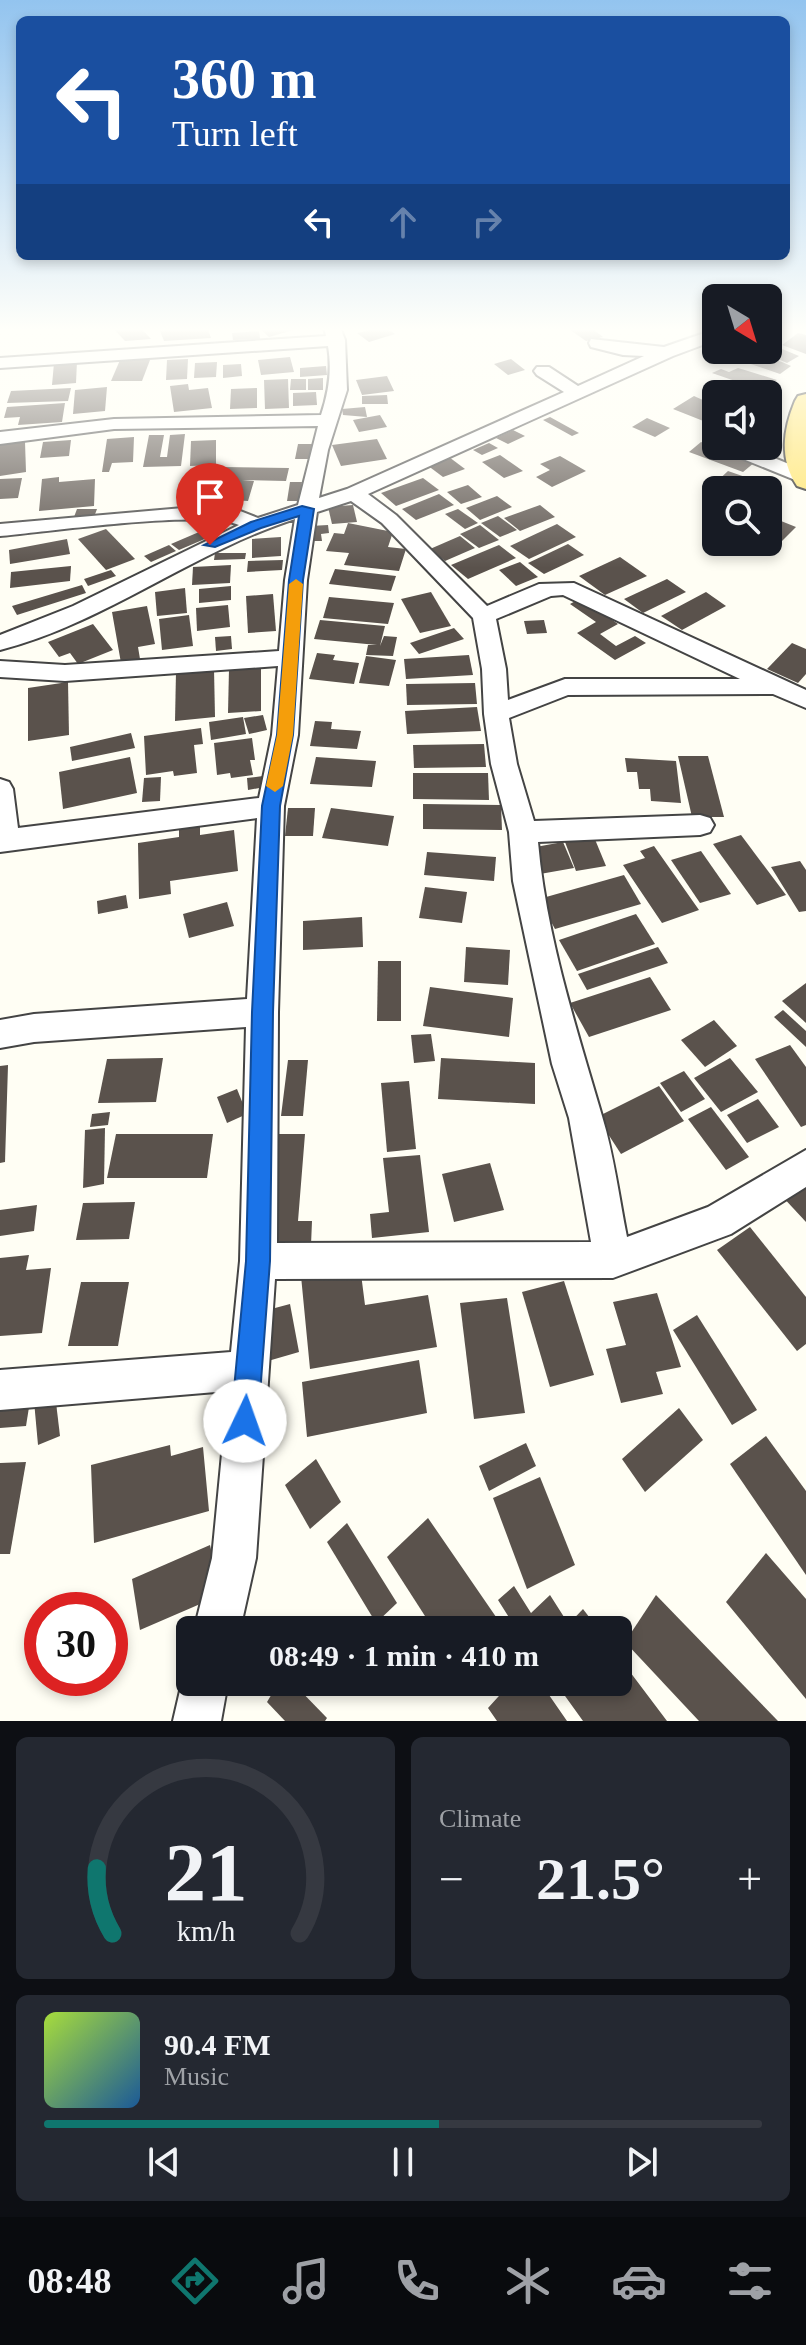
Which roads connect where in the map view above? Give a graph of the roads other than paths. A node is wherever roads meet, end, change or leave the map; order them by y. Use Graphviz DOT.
graph roads {
  1 [pos="333,407"];
  2 [pos="545,407"];
  3 [pos="803,407"];
  4 [pos="329,420"];
  5 [pos="0,438"];
  6 [pos="761,460"];
  7 [pos="804,478"];
  8 [pos="354,493"];
  9 [pos="307,509"];
  10 [pos="256,525"];
  11 [pos="0,530"];
  12 [pos="484,616"];
  13 [pos="0,643"];
  14 [pos="289,658"];
  15 [pos="0,669"];
  16 [pos="780,688"];
  17 [pos="806,700"];
  18 [pos="496,714"];
  19 [pos="0,789"];
  20 [pos="271,806"];
  21 [pos="700,825"];
  22 [pos="523,832"];
  23 [pos="3,841"];
  24 [pos="262,1012"];
  25 [pos="0,1034"];
  26 [pos="806,1167"];
  27 [pos="613,1260"];
  28 [pos="258,1261"];
  29 [pos="248,1370"];
  30 [pos="0,1390"];
  31 [pos="220,1616"];
  32 [pos="202,1696"];
  33 [pos="197,1721"];
  1 -- 4 [label="street"];
  2 -- 8 [label="street"];
  3 -- 7 [label="main road"];
  4 -- 5 [label="street"];
  4 -- 9 [label="street"];
  6 -- 7 [label="street"];
  8 -- 9 [label="street"];
  8 -- 12 [label="street"];
  9 -- 10 [label="street"];
  9 -- 14 [label="street"];
  10 -- 11 [label="street"];
  10 -- 13 [label="street"];
  12 -- 16 [label="street"];
  12 -- 18 [label="street"];
  14 -- 15 [label="street"];
  14 -- 20 [label="street"];
  16 -- 17 [label="street"];
  16 -- 18 [label="street"];
  18 -- 22 [label="street"];
  19 -- 23 [label="street"];
  20 -- 23 [label="street"];
  20 -- 24 [label="street"];
  21 -- 22 [label="street"];
  22 -- 27 [label="street"];
  24 -- 25 [label="street"];
  24 -- 28 [label="street"];
  26 -- 27 [label="street"];
  27 -- 28 [label="street"];
  28 -- 29 [label="street"];
  29 -- 30 [label="street"];
  29 -- 31 [label="street"];
  32 -- 33 [label="street"];
}
